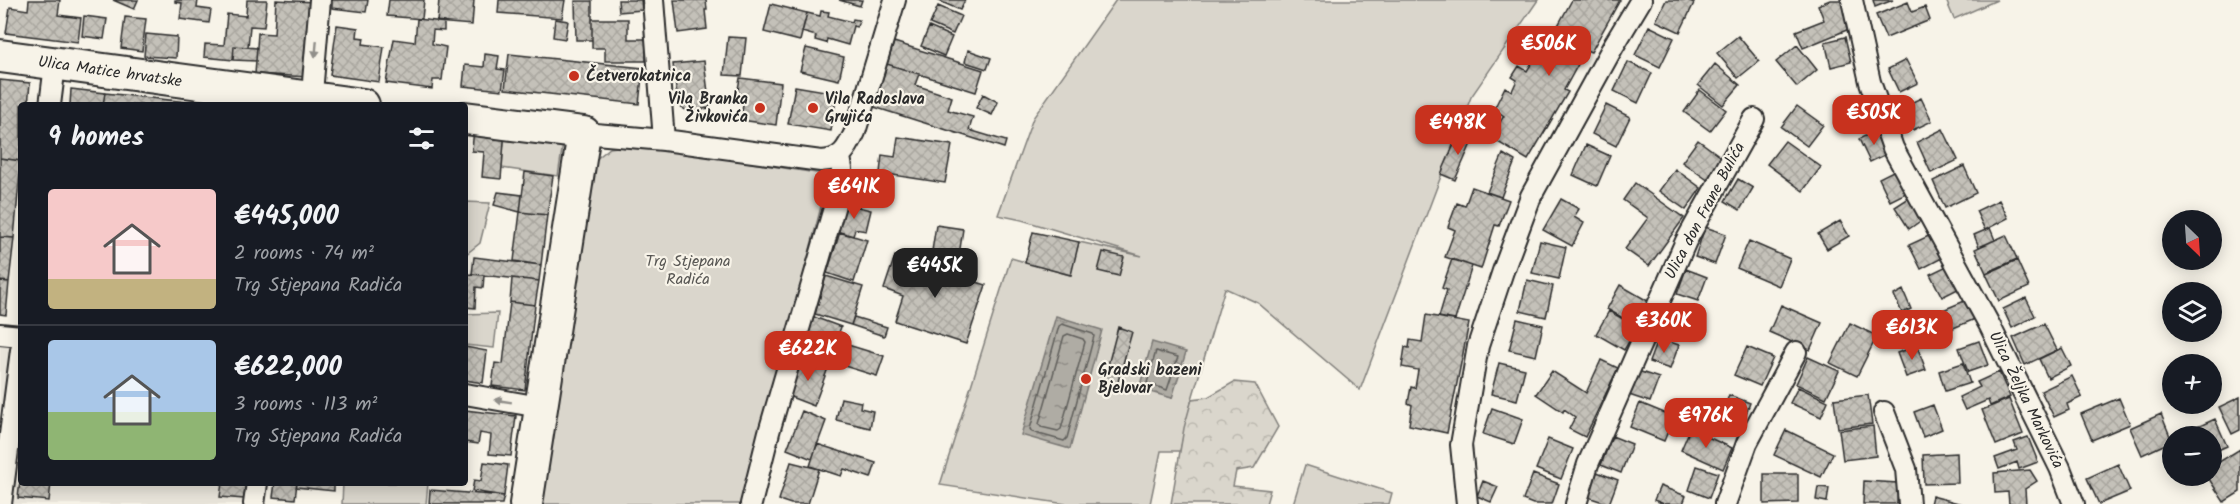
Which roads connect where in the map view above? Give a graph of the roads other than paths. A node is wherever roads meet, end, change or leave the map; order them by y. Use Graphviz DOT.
graph roads {
  1 [pos="320,0"];
  2 [pos="653,0"];
  3 [pos="895,0"];
  4 [pos="1641,0"];
  5 [pos="1852,0"];
  6 [pos="0,56"];
  7 [pos="55,65"];
  8 [pos="50,102"];
  9 [pos="312,102"];
  10 [pos="468,118"];
  11 [pos="1754,119"];
  12 [pos="584,133"];
  13 [pos="664,140"];
  14 [pos="840,157"];
  15 [pos="0,334"];
  16 [pos="18,336"];
  17 [pos="1796,352"];
  18 [pos="18,373"];
  19 [pos="468,395"];
  20 [pos="540,407"];
  21 [pos="1884,412"];
  22 [pos="257,486"];
  23 [pos="1,504"];
  24 [pos="254,504"];
  25 [pos="526,504"];
  26 [pos="751,504"];
  27 [pos="1467,504"];
  28 [pos="1576,504"];
  29 [pos="1725,504"];
  30 [pos="1909,504"];
  31 [pos="2074,504"];
  1 -- 9 [label="street, one-way"];
  2 -- 13 [label="street"];
  3 -- 14 [label="street"];
  4 -- 27 [label="street"];
  5 -- 31 [label="street, Ulica Željka Markovića"];
  6 -- 7 [label="main road, Ulica Matice hrvatske"];
  7 -- 8 [label="street"];
  7 -- 9 [label="main road, Ulica Matice hrvatske"];
  10 -- 12 [label="main road"];
  11 -- 28 [label="street, Ulica don Frane Bulića"];
  12 -- 13 [label="street"];
  12 -- 20 [label="main road"];
  13 -- 14 [label="street"];
  14 -- 26 [label="street"];
  15 -- 16 [label="street"];
  17 -- 29 [label="street"];
  18 -- 23 [label="street"];
  20 -- 19 [label="street, one-way"];
  20 -- 25 [label="main road"];
  21 -- 30 [label="street"];
  22 -- 24 [label="street"];
}
